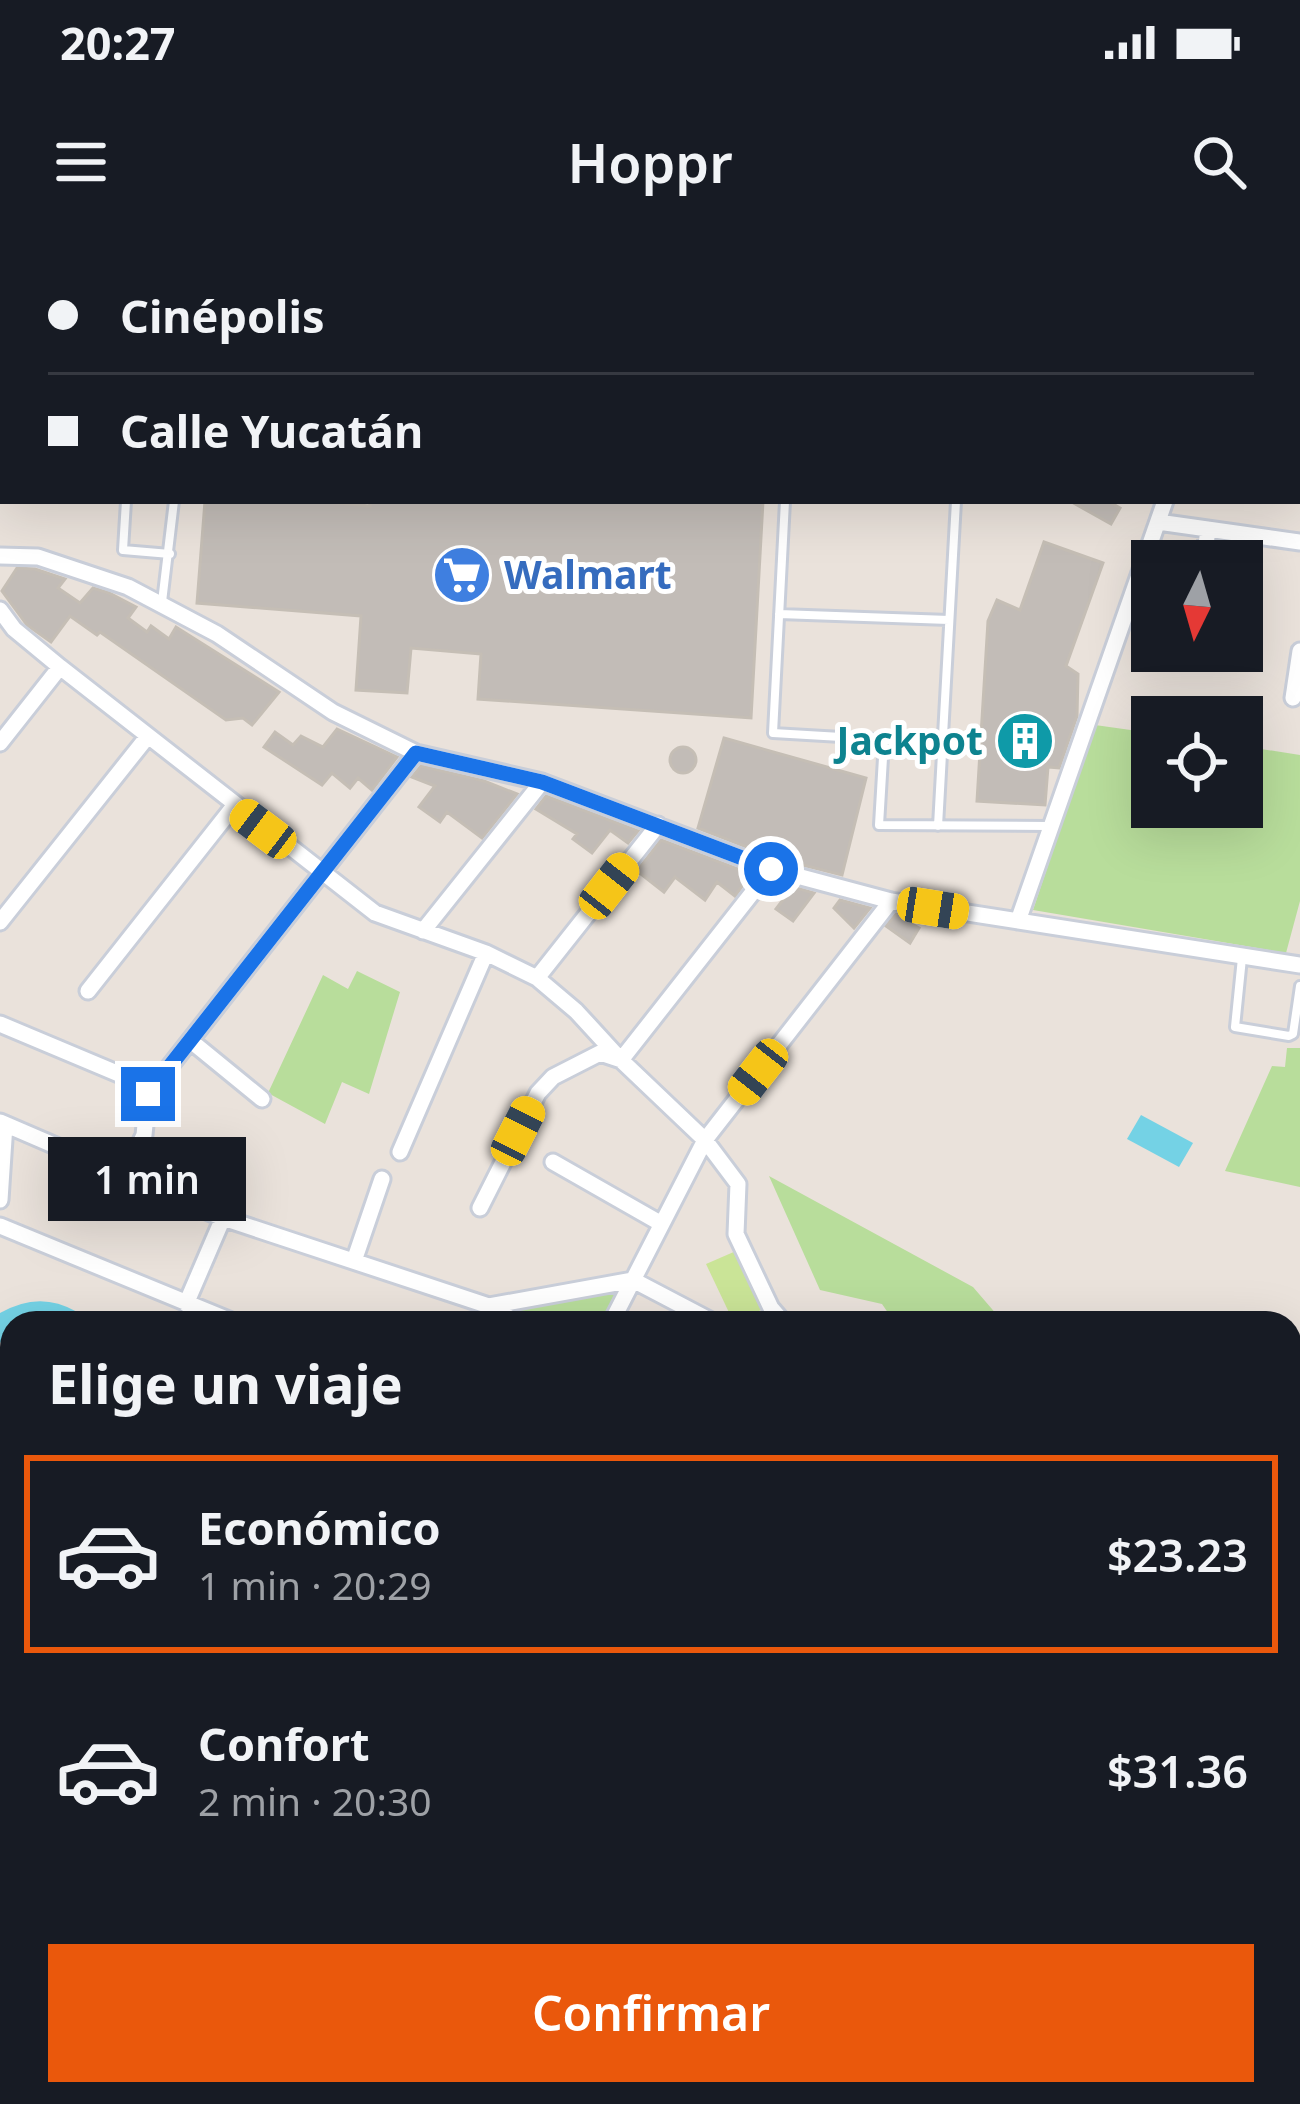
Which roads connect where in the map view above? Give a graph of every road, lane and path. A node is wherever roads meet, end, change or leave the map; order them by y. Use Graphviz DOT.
graph roads {
  1 [pos="126,504"];
  2 [pos="174,504"];
  3 [pos="785,504"];
  4 [pos="956,504"];
  5 [pos="1164,504"];
  6 [pos="1158,521"];
  7 [pos="1208,529"];
  8 [pos="1207,540"];
  9 [pos="1300,542"];
  10 [pos="170,554"];
  11 [pos="0,556"];
  12 [pos="161,604"];
  13 [pos="0,610"];
  14 [pos="779,614"];
  15 [pos="949,620"];
  16 [pos="1300,651"];
  17 [pos="60,667"];
  18 [pos="1293,698"];
  19 [pos="148,736"];
  20 [pos="884,741"];
  21 [pos="0,743"];
  22 [pos="943,743"];
  23 [pos="416,753"];
  24 [pos="542,782"];
  25 [pos="234,806"];
  26 [pos="658,825"];
  27 [pos="938,826"];
  28 [pos="1051,826"];
  29 [pos="771,869"];
  30 [pos="323,873"];
  31 [pos="891,901"];
  32 [pos="1018,921"];
  33 [pos="0,922"];
  34 [pos="423,931"];
  35 [pos="486,952"];
  36 [pos="1241,958"];
  37 [pos="1300,965"];
  38 [pos="537,978"];
  39 [pos="1300,986"];
  40 [pos="88,991"];
  41 [pos="0,1024"];
  42 [pos="191,1042"];
  43 [pos="621,1060"];
  44 [pos="148,1094"];
  45 [pos="262,1099"];
  46 [pos="3,1123"];
  47 [pos="705,1140"];
  48 [pos="400,1153"];
  49 [pos="553,1162"];
  50 [pos="232,1174"];
  51 [pos="125,1175"];
  52 [pos="382,1179"];
  53 [pos="0,1201"];
  54 [pos="480,1208"];
  55 [pos="223,1217"];
  56 [pos="660,1223"];
  57 [pos="0,1226"];
  58 [pos="354,1261"];
  59 [pos="633,1280"];
  60 [pos="186,1304"];
  61 [pos="489,1306"];
  62 [pos="204,1311"];
  63 [pos="498,1311"];
  64 [pos="617,1311"];
  65 [pos="692,1311"];
  66 [pos="774,1311"];
  1 -- 10 [label="lane"];
  2 -- 10 [label="lane"];
  3 -- 14 [label="lane"];
  4 -- 15 [label="lane"];
  5 -- 6 [label="street"];
  6 -- 7 [label="street"];
  6 -- 28 [label="street"];
  7 -- 8 [label="street"];
  7 -- 9 [label="street"];
  10 -- 12 [label="lane"];
  11 -- 12 [label="street"];
  12 -- 23 [label="street"];
  13 -- 17 [label="street"];
  14 -- 15 [label="lane"];
  14 -- 20 [label="lane"];
  15 -- 22 [label="lane"];
  16 -- 18 [label="street"];
  17 -- 19 [label="street"];
  17 -- 21 [label="street"];
  19 -- 25 [label="street"];
  19 -- 33 [label="street"];
  20 -- 22 [label="lane"];
  20 -- 27 [label="lane"];
  22 -- 27 [label="lane"];
  23 -- 24 [label="street"];
  23 -- 30 [label="street"];
  24 -- 26 [label="street"];
  24 -- 34 [label="street"];
  25 -- 30 [label="street"];
  25 -- 40 [label="street"];
  26 -- 29 [label="street"];
  26 -- 38 [label="street"];
  27 -- 28 [label="lane"];
  28 -- 32 [label="street"];
  29 -- 31 [label="street"];
  29 -- 43 [label="street"];
  30 -- 34 [label="street"];
  30 -- 42 [label="street"];
  31 -- 32 [label="street"];
  31 -- 47 [label="street"];
  32 -- 36 [label="street"];
  34 -- 35 [label="street"];
  35 -- 38 [label="street"];
  35 -- 48 [label="street"];
  36 -- 37 [label="street"];
  36 -- 39 [label="lane"];
  38 -- 43 [label="street"];
  41 -- 44 [label="street"];
  42 -- 44 [label="street"];
  42 -- 45 [label="street"];
  43 -- 47 [label="street"];
  43 -- 54 [label="street"];
  44 -- 51 [label="street"];
  46 -- 51 [label="street"];
  46 -- 53 [label="street"];
  47 -- 56 [label="street"];
  47 -- 66 [label="street"];
  49 -- 56 [label="street"];
  50 -- 55 [label="street"];
  51 -- 55 [label="street"];
  52 -- 58 [label="street"];
  55 -- 58 [label="street"];
  55 -- 60 [label="street"];
  56 -- 59 [label="street"];
  57 -- 60 [label="street"];
  58 -- 61 [label="street"];
  59 -- 61 [label="street"];
  59 -- 64 [label="street"];
  59 -- 65 [label="street"];
  60 -- 62 [label="street"];
  61 -- 63 [label="street"];
}
